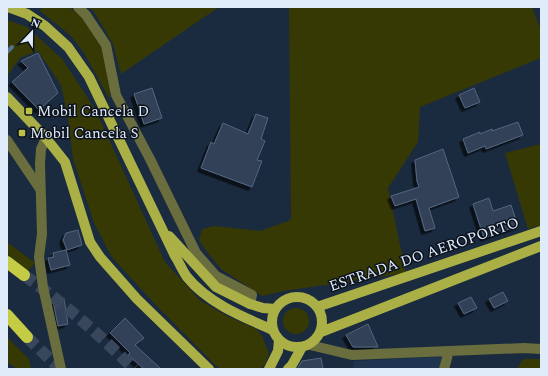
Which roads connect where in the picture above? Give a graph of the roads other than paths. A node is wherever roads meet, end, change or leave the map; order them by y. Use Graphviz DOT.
graph roads {
  1 [pos="8,7"];
  2 [pos="78,7"];
  3 [pos="28,11"];
  4 [pos="7,96"];
  5 [pos="46,138"];
  6 [pos="7,140"];
  7 [pos="40,189"];
  8 [pos="163,230"];
  9 [pos="541,231"];
  10 [pos="541,246"];
  11 [pos="7,262"];
  12 [pos="24,274"];
  13 [pos="250,304"];
  14 [pos="317,306"];
  15 [pos="275,309"];
  16 [pos="7,315"];
  17 [pos="273,330"];
  18 [pos="321,332"];
  19 [pos="27,336"];
  20 [pos="279,340"];
  21 [pos="306,346"];
  22 [pos="541,349"];
  23 [pos="449,351"];
  24 [pos="60,369"];
  25 [pos="209,369"];
  26 [pos="270,369"];
  27 [pos="288,369"];
  28 [pos="444,369"];
  1 -- 3 [label="main road"];
  2 -- 13 [label="street"];
  3 -- 8 [label="main road"];
  4 -- 5 [label="main road"];
  5 -- 7 [label="street"];
  5 -- 25 [label="main road"];
  6 -- 7 [label="street"];
  7 -- 24 [label="street"];
  8 -- 13 [label="main road"];
  8 -- 17 [label="main road"];
  9 -- 14 [label="main road, ESTRADA DO AEROPORTO"];
  10 -- 18 [label="main road, ESTRADA DO AEROPORTO"];
  11 -- 12 [label="highway"];
  13 -- 15 [label="main road"];
  14 -- 15 [label="main road"];
  14 -- 18 [label="main road"];
  15 -- 17 [label="main road"];
  16 -- 19 [label="highway"];
  17 -- 20 [label="main road"];
  18 -- 21 [label="main road"];
  20 -- 21 [label="main road"];
  20 -- 26 [label="main road"];
  21 -- 23 [label="street"];
  21 -- 27 [label="main road"];
  22 -- 23 [label="street"];
  23 -- 28 [label="street"];
}
